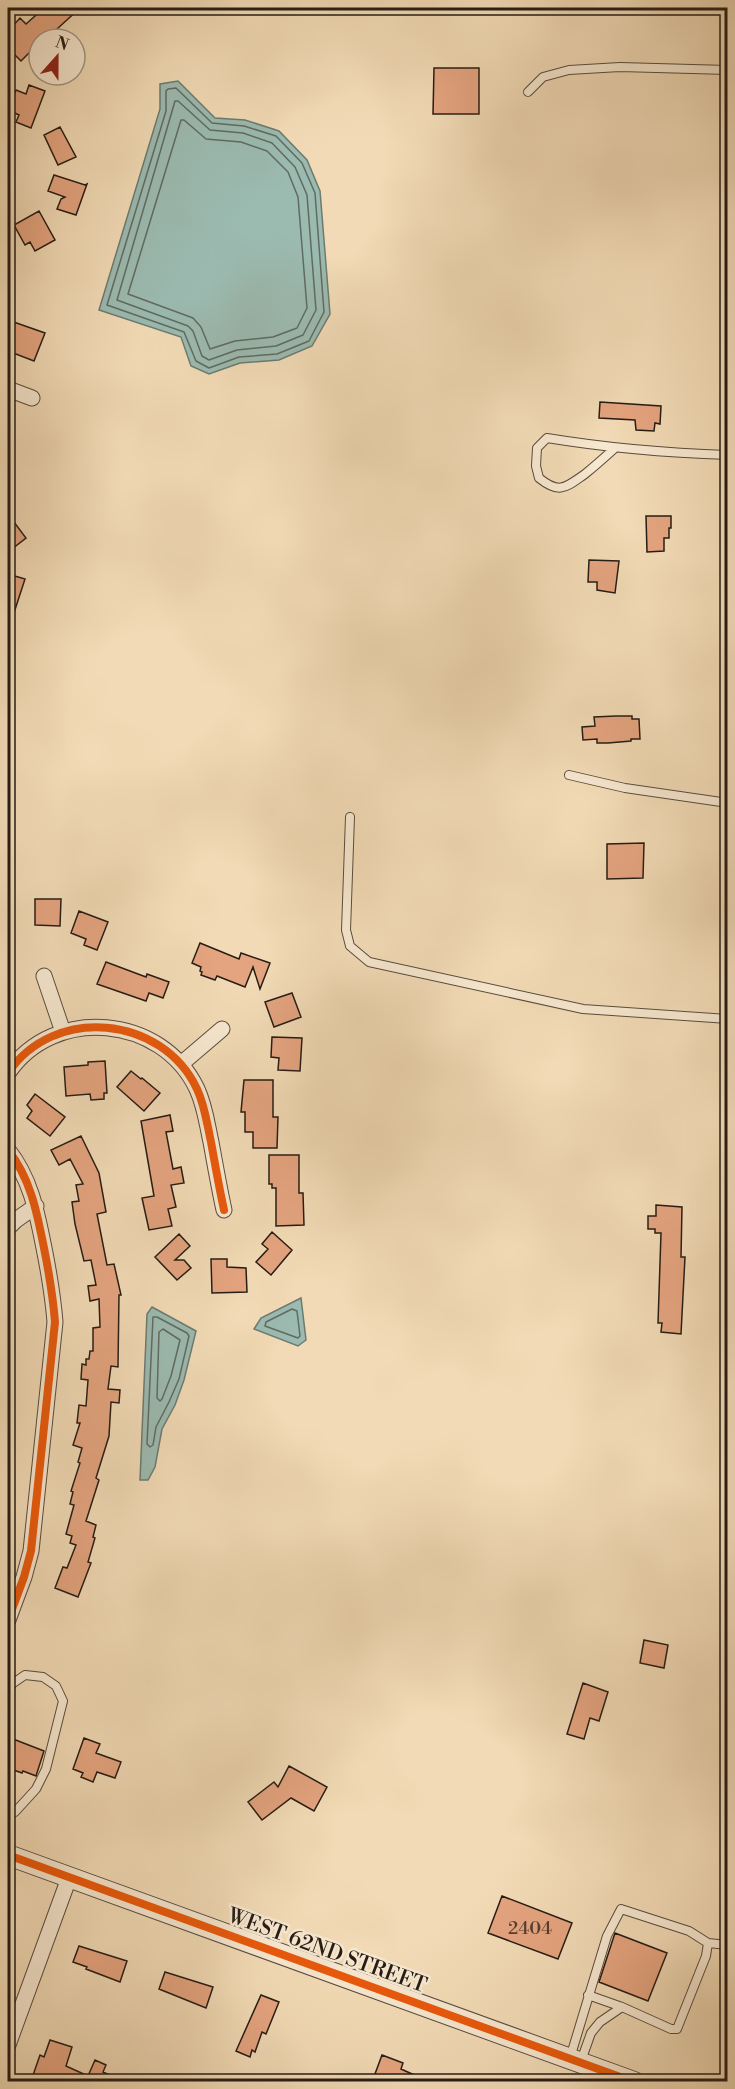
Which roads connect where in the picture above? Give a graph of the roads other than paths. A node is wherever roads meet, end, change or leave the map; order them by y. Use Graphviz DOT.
graph roads {
  1 [pos="728,70"];
  2 [pos="528,92"];
  3 [pos="8,389"];
  4 [pos="32,398"];
  5 [pos="615,448"];
  6 [pos="728,455"];
  7 [pos="569,775"];
  8 [pos="728,803"];
  9 [pos="350,817"];
  10 [pos="44,976"];
  11 [pos="728,1019"];
  12 [pos="222,1029"];
  13 [pos="63,1032"];
  14 [pos="181,1064"];
  15 [pos="8,1073"];
  16 [pos="8,1150"];
  17 [pos="36,1206"];
  18 [pos="224,1210"];
  19 [pos="8,1228"];
  20 [pos="8,1620"];
  21 [pos="8,1693"];
  22 [pos="8,1815"];
  23 [pos="8,1855"];
  24 [pos="69,1878"];
  25 [pos="708,1943"];
  26 [pos="728,1945"];
  27 [pos="588,1995"];
  28 [pos="622,2007"];
  29 [pos="8,2045"];
  30 [pos="575,2060"];
  31 [pos="634,2082"];
  1 -- 2 [label="lane"];
  3 -- 4 [label="street"];
  5 -- 5 [label="lane"];
  5 -- 6 [label="lane"];
  7 -- 8 [label="lane"];
  9 -- 11 [label="lane"];
  10 -- 13 [label="street"];
  12 -- 14 [label="street"];
  13 -- 14 [label="street"];
  13 -- 15 [label="street"];
  14 -- 18 [label="street"];
  16 -- 17 [label="street"];
  17 -- 19 [label="street"];
  17 -- 20 [label="street"];
  21 -- 22 [label="lane"];
  23 -- 24 [label="street, WEST 62ND STREET"];
  24 -- 29 [label="street"];
  24 -- 30 [label="street, WEST 62ND STREET"];
  25 -- 26 [label="lane"];
  25 -- 27 [label="lane"];
  25 -- 28 [label="lane"];
  27 -- 28 [label="lane"];
  27 -- 30 [label="lane"];
  28 -- 30 [label="lane"];
  30 -- 31 [label="street, WEST 62ND STREET"];
}
